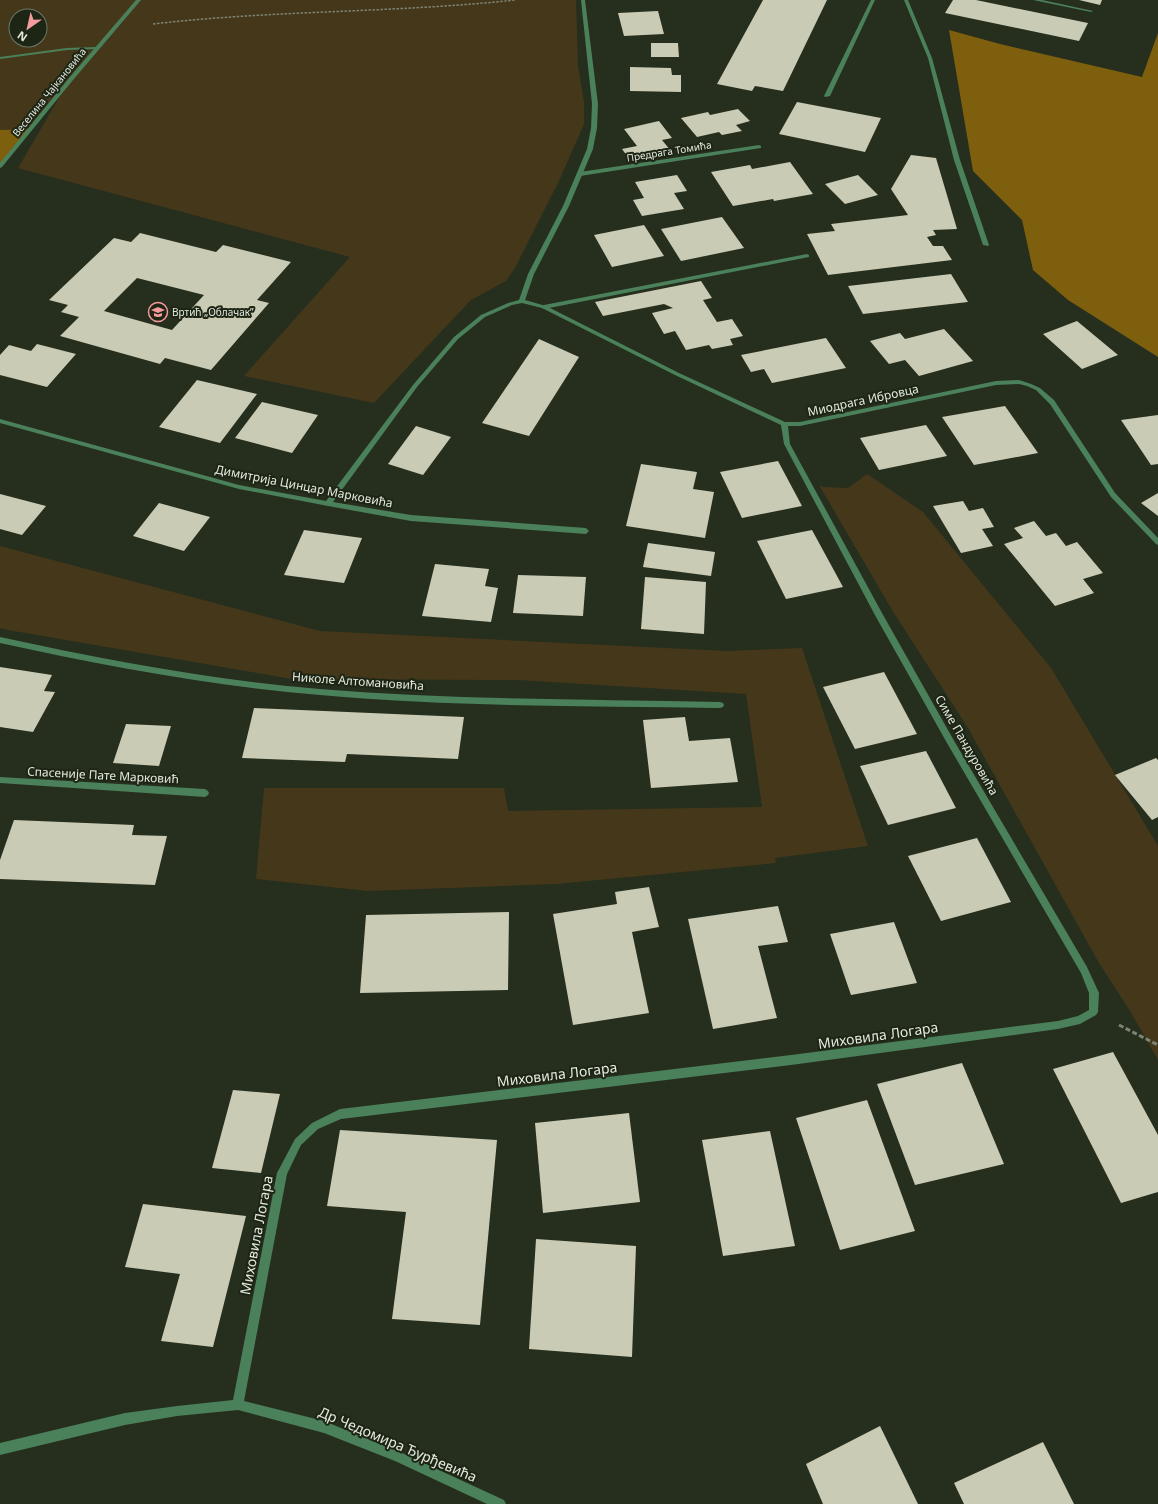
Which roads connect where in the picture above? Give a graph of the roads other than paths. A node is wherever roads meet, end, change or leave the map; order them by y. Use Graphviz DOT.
graph roads {
  1 [pos="139,0"];
  2 [pos="583,0"];
  3 [pos="873,0"];
  4 [pos="906,0"];
  5 [pos="1035,0"];
  6 [pos="134,2"];
  7 [pos="1091,11"];
  8 [pos="96,48"];
  9 [pos="0,58"];
  10 [pos="827,96"];
  11 [pos="759,147"];
  12 [pos="0,166"];
  13 [pos="580,174"];
  14 [pos="986,245"];
  15 [pos="807,256"];
  16 [pos="522,300"];
  17 [pos="544,307"];
  18 [pos="0,422"];
  19 [pos="784,424"];
  20 [pos="328,504"];
  21 [pos="586,531"];
  22 [pos="1158,542"];
  23 [pos="0,640"];
  24 [pos="720,706"];
  25 [pos="0,780"];
  26 [pos="205,793"];
  27 [pos="1093,1012"];
  28 [pos="238,1405"];
  29 [pos="0,1449"];
  30 [pos="500,1504"];
  1 -- 6 [label="street, Веселина Чајкановића"];
  2 -- 13 [label="street"];
  3 -- 10 [label="street"];
  4 -- 14 [label="street"];
  5 -- 7 [label="street"];
  6 -- 8 [label="street, Веселина Чајкановића"];
  8 -- 9 [label="street"];
  8 -- 12 [label="street, Веселина Чајкановића"];
  11 -- 13 [label="street, Предрага Томића"];
  13 -- 16 [label="street"];
  15 -- 17 [label="street"];
  16 -- 17 [label="street, Миодрага Ибровца"];
  16 -- 20 [label="street"];
  17 -- 19 [label="street, Миодрага Ибровца"];
  18 -- 20 [label="street, Димитрија Цинцар Марковића"];
  19 -- 22 [label="street, Миодрага Ибровца"];
  19 -- 27 [label="street, Симе Пандуровића"];
  20 -- 21 [label="street, Димитрија Цинцар Марковића"];
  23 -- 24 [label="street, Николе Алтомановића"];
  25 -- 26 [label="street, Спасеније Пате Марковић"];
  27 -- 28 [label="street, Миховила Логара"];
  28 -- 29 [label="street, Др Чедомира Ђурђевића"];
  28 -- 30 [label="street, Др Чедомира Ђурђевића"];
}
